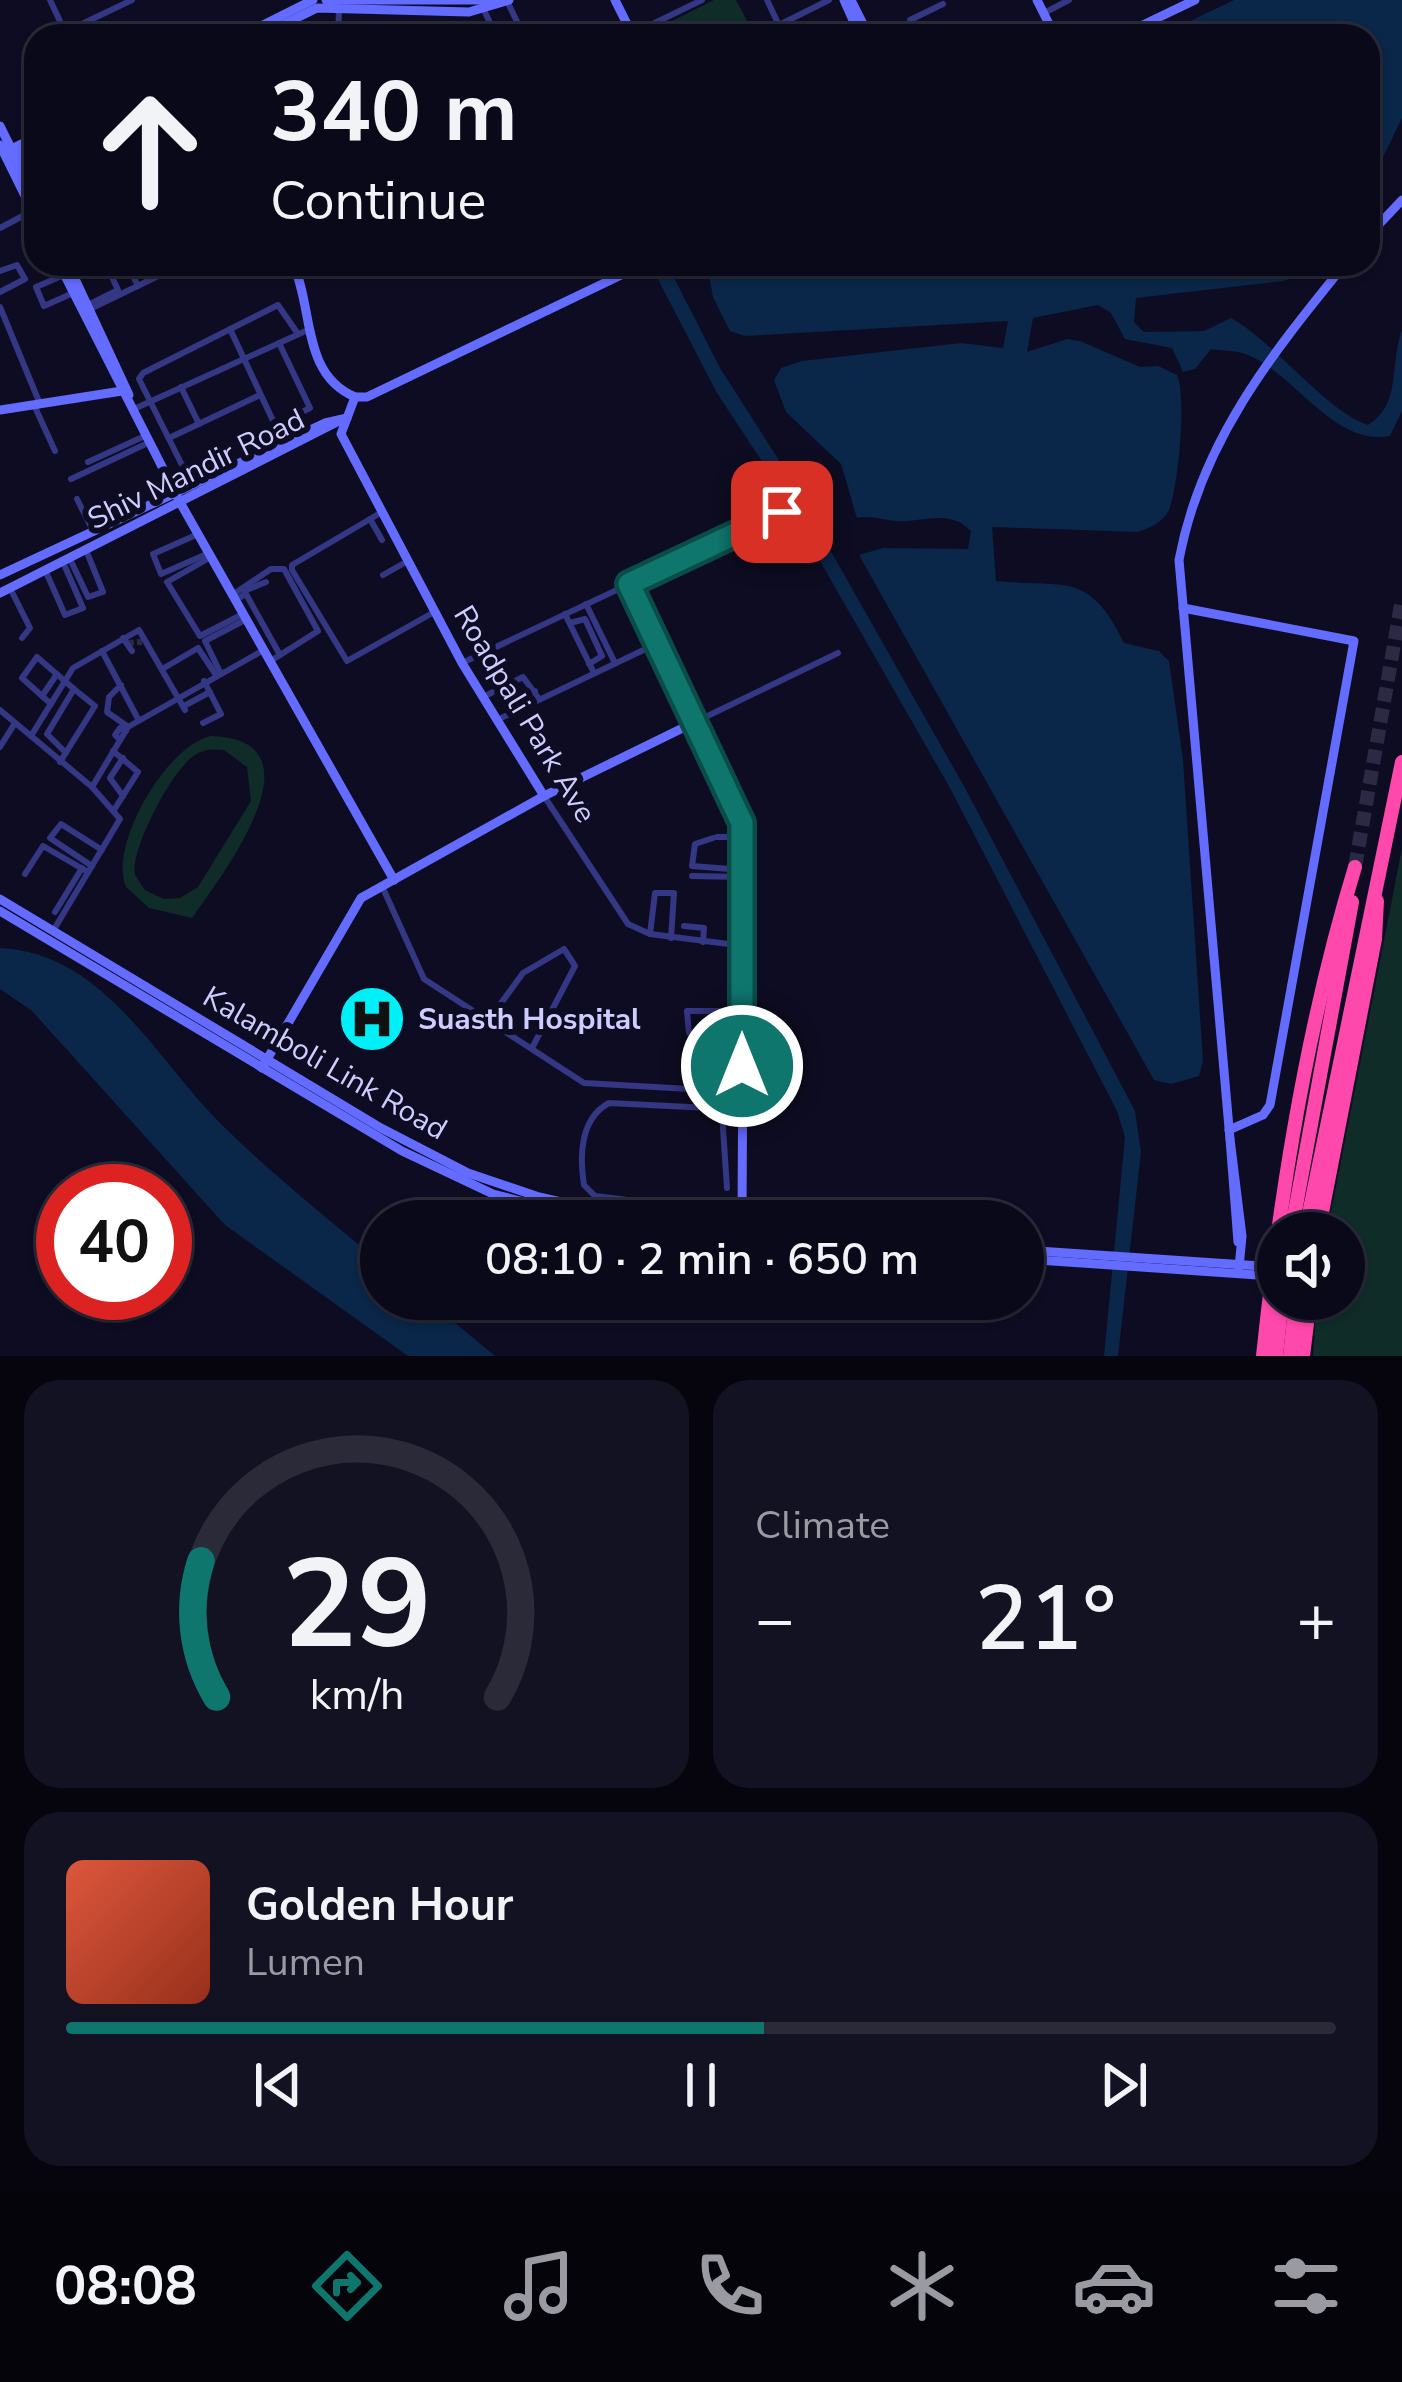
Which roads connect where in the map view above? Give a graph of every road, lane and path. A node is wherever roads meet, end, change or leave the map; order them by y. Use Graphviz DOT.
graph roads {
  1 [pos="132,0"];
  2 [pos="508,0"];
  3 [pos="702,0"];
  4 [pos="829,0"];
  5 [pos="1037,0"];
  6 [pos="1070,0"];
  7 [pos="1196,0"];
  8 [pos="317,2"];
  9 [pos="490,4"];
  10 [pos="943,4"];
  11 [pos="339,8"];
  12 [pos="1044,14"];
  13 [pos="85,24"];
  14 [pos="268,24"];
  15 [pos="280,24"];
  16 [pos="338,24"];
  17 [pos="654,24"];
  18 [pos="781,24"];
  19 [pos="911,24"];
  20 [pos="1049,24"];
  21 [pos="1145,24"];
  22 [pos="0,126"];
  23 [pos="7,153"];
  24 [pos="24,187"];
  25 [pos="1402,200"];
  26 [pos="1380,223"];
  27 [pos="0,272"];
  28 [pos="24,276"];
  29 [pos="24,276"];
  30 [pos="55,276"];
  31 [pos="68,276"];
  32 [pos="69,276"];
  33 [pos="111,276"];
  34 [pos="133,276"];
  35 [pos="158,276"];
  36 [pos="299,276"];
  37 [pos="616,276"];
  38 [pos="1335,276"];
  39 [pos="138,286"];
  40 [pos="0,292"];
  41 [pos="73,293"];
  42 [pos="0,307"];
  43 [pos="87,308"];
  44 [pos="310,328"];
  45 [pos="230,329"];
  46 [pos="298,334"];
  47 [pos="279,343"];
  48 [pos="244,359"];
  49 [pos="182,387"];
  50 [pos="260,394"];
  51 [pos="355,397"];
  52 [pos="128,398"];
  53 [pos="150,401"];
  54 [pos="37,404"];
  55 [pos="0,410"];
  56 [pos="342,420"];
  57 [pos="199,424"];
  58 [pos="276,428"];
  59 [pos="169,438"];
  60 [pos="148,439"];
  61 [pos="283,442"];
  62 [pos="55,451"];
  63 [pos="88,462"];
  64 [pos="71,479"];
  65 [pos="175,492"];
  66 [pos="77,499"];
  67 [pos="181,504"];
  68 [pos="382,512"];
  69 [pos="782,512"];
  70 [pos="370,519"];
  71 [pos="93,531"];
  72 [pos="198,534"];
  73 [pos="382,540"];
  74 [pos="86,550"];
  75 [pos="210,555"];
  76 [pos="408,561"];
  77 [pos="92,564"];
  78 [pos="69,566"];
  79 [pos="0,574"];
  80 [pos="383,575"];
  81 [pos="48,576"];
  82 [pos="266,582"];
  83 [pos="629,584"];
  84 [pos="5,591"];
  85 [pos="239,594"];
  86 [pos="586,604"];
  87 [pos="1183,608"];
  88 [pos="436,611"];
  89 [pos="566,614"];
  90 [pos="245,617"];
  91 [pos="570,623"];
  92 [pos="22,638"];
  93 [pos="658,643"];
  94 [pos="263,650"];
  95 [pos="102,651"];
  96 [pos="838,653"];
  97 [pos="280,655"];
  98 [pos="269,662"];
  99 [pos="463,663"];
  100 [pos="615,663"];
  101 [pos="590,664"];
  102 [pos="168,666"];
  103 [pos="176,673"];
  104 [pos="594,673"];
  105 [pos="57,674"];
  106 [pos="218,674"];
  107 [pos="204,681"];
  108 [pos="65,682"];
  109 [pos="74,689"];
  110 [pos="498,689"];
  111 [pos="118,691"];
  112 [pos="210,692"];
  113 [pos="537,695"];
  114 [pos="42,696"];
  115 [pos="179,696"];
  116 [pos="483,697"];
  117 [pos="51,704"];
  118 [pos="0,710"];
  119 [pos="139,719"];
  120 [pos="497,720"];
  121 [pos="695,722"];
  122 [pos="16,723"];
  123 [pos="203,723"];
  124 [pos="127,729"];
  125 [pos="31,736"];
  126 [pos="0,747"];
  127 [pos="113,751"];
  128 [pos="66,753"];
  129 [pos="122,758"];
  130 [pos="60,762"];
  131 [pos="1402,762"];
  132 [pos="92,787"];
  133 [pos="123,796"];
  134 [pos="544,796"];
  135 [pos="114,810"];
  136 [pos="744,837"];
  137 [pos="99,848"];
  138 [pos="87,867"];
  139 [pos="1378,872"];
  140 [pos="743,873"];
  141 [pos="25,874"];
  142 [pos="692,876"];
  143 [pos="394,880"];
  144 [pos="382,886"];
  145 [pos="0,899"];
  146 [pos="67,899"];
  147 [pos="0,911"];
  148 [pos="55,912"];
  149 [pos="53,931"];
  150 [pos="650,934"];
  151 [pos="1355,935"];
  152 [pos="671,938"];
  153 [pos="682,940"];
  154 [pos="703,942"];
  155 [pos="744,946"];
  156 [pos="730,1010"];
  157 [pos="742,1011"];
  158 [pos="488,1021"];
  159 [pos="736,1034"];
  160 [pos="531,1049"];
  161 [pos="264,1063"];
  162 [pos="743,1092"];
  163 [pos="726,1123"];
  164 [pos="742,1124"];
  165 [pos="1229,1134"];
  166 [pos="728,1158"];
  167 [pos="742,1159"];
  168 [pos="727,1188"];
  169 [pos="525,1200"];
  170 [pos="552,1200"];
  171 [pos="628,1200"];
  172 [pos="742,1200"];
  173 [pos="1286,1212"];
  174 [pos="1296,1212"];
  175 [pos="1308,1212"];
  176 [pos="1322,1212"];
  177 [pos="1044,1256"];
  178 [pos="1239,1268"];
  179 [pos="1257,1270"];
  180 [pos="1268,1320"];
  181 [pos="1280,1320"];
  182 [pos="1294,1320"];
  183 [pos="1307,1320"];
  184 [pos="1263,1356"];
  185 [pos="1276,1356"];
  186 [pos="1290,1356"];
  187 [pos="1303,1356"];
  1 -- 13 [label="street"];
  2 -- 9 [label="street"];
  3 -- 17 [label="street"];
  4 -- 18 [label="street"];
  5 -- 12 [label="street"];
  6 -- 12 [label="street"];
  7 -- 21 [label="street"];
  8 -- 9 [label="street"];
  8 -- 11 [label="street"];
  8 -- 14 [label="street"];
  8 -- 15 [label="street"];
  9 -- 11 [label="street"];
  10 -- 19 [label="street"];
  11 -- 16 [label="street"];
  12 -- 20 [label="street"];
  22 -- 23 [label="street"];
  23 -- 24 [label="street"];
  25 -- 26 [label="street"];
  27 -- 28 [label="street"];
  29 -- 40 [label="street"];
  30 -- 41 [label="street"];
  31 -- 41 [label="street"];
  32 -- 43 [label="street"];
  33 -- 43 [label="street"];
  34 -- 39 [label="street"];
  35 -- 39 [label="street"];
  36 -- 44 [label="street"];
  37 -- 51 [label="street"];
  38 -- 87 [label="street"];
  39 -- 43 [label="street"];
  41 -- 43 [label="street"];
  42 -- 54 [label="street"];
  43 -- 52 [label="street"];
  44 -- 46 [label="street"];
  44 -- 51 [label="street"];
  45 -- 46 [label="street"];
  45 -- 48 [label="street"];
  45 -- 53 [label="street"];
  46 -- 47 [label="street"];
  47 -- 48 [label="street"];
  47 -- 58 [label="street"];
  48 -- 49 [label="street"];
  48 -- 50 [label="street"];
  49 -- 53 [label="street"];
  49 -- 57 [label="street"];
  50 -- 57 [label="street"];
  50 -- 58 [label="street"];
  51 -- 56 [label="street"];
  52 -- 53 [label="street"];
  52 -- 54 [label="street"];
  52 -- 60 [label="street"];
  53 -- 59 [label="street"];
  54 -- 55 [label="street"];
  54 -- 62 [label="street"];
  56 -- 61 [label="street, Shiv Mandir Road"];
  56 -- 67 [label="street, Shiv Mandir Road"];
  56 -- 68 [label="street, Roadpali Park Ave"];
  57 -- 59 [label="street"];
  58 -- 59 [label="street"];
  58 -- 61 [label="street"];
  60 -- 63 [label="street"];
  60 -- 64 [label="street"];
  60 -- 65 [label="street"];
  61 -- 65 [label="street, Shiv Mandir Road"];
  65 -- 67 [label="street"];
  65 -- 71 [label="street, Shiv Mandir Road"];
  66 -- 71 [label="street"];
  67 -- 72 [label="street"];
  67 -- 74 [label="street, Shiv Mandir Road"];
  68 -- 70 [label="street"];
  68 -- 76 [label="street, Roadpali Park Ave"];
  69 -- 83 [label="street"];
  70 -- 73 [label="street"];
  70 -- 88 [label="street"];
  71 -- 79 [label="street, Shiv Mandir Road"];
  72 -- 75 [label="street"];
  72 -- 75 [label="street"];
  74 -- 77 [label="street"];
  74 -- 78 [label="street, Shiv Mandir Road"];
  75 -- 85 [label="street"];
  75 -- 90 [label="street"];
  76 -- 80 [label="street"];
  76 -- 88 [label="street, Roadpali Park Ave"];
  77 -- 78 [label="street"];
  77 -- 78 [label="street"];
  78 -- 81 [label="street, Shiv Mandir Road"];
  78 -- 81 [label="street"];
  81 -- 84 [label="street, Shiv Mandir Road"];
  82 -- 85 [label="street"];
  83 -- 86 [label="street"];
  83 -- 93 [label="street"];
  84 -- 92 [label="street"];
  85 -- 90 [label="street"];
  85 -- 97 [label="street"];
  85 -- 97 [label="street"];
  86 -- 89 [label="street"];
  86 -- 100 [label="street"];
  87 -- 165 [label="street"];
  87 -- 165 [label="street"];
  88 -- 99 [label="street, Roadpali Park Ave"];
  89 -- 91 [label="street"];
  89 -- 99 [label="street"];
  90 -- 94 [label="street"];
  90 -- 106 [label="street"];
  91 -- 101 [label="street"];
  91 -- 101 [label="street"];
  93 -- 100 [label="street"];
  93 -- 121 [label="street"];
  94 -- 98 [label="street"];
  94 -- 106 [label="street"];
  95 -- 102 [label="street"];
  95 -- 108 [label="street"];
  95 -- 111 [label="street"];
  96 -- 121 [label="street"];
  97 -- 98 [label="street"];
  98 -- 143 [label="street"];
  99 -- 116 [label="street, Roadpali Park Ave"];
  100 -- 104 [label="street"];
  101 -- 104 [label="street"];
  102 -- 103 [label="street"];
  102 -- 106 [label="street"];
  102 -- 115 [label="street"];
  104 -- 113 [label="street"];
  105 -- 108 [label="street"];
  105 -- 114 [label="street"];
  105 -- 114 [label="street"];
  106 -- 107 [label="street"];
  107 -- 112 [label="street"];
  107 -- 115 [label="street"];
  108 -- 109 [label="street"];
  108 -- 117 [label="street"];
  109 -- 128 [label="street"];
  109 -- 128 [label="street"];
  110 -- 113 [label="street"];
  110 -- 113 [label="street"];
  110 -- 116 [label="street"];
  111 -- 119 [label="street"];
  111 -- 124 [label="street"];
  112 -- 115 [label="street"];
  112 -- 123 [label="street"];
  113 -- 120 [label="street"];
  114 -- 117 [label="street"];
  115 -- 119 [label="street"];
  116 -- 120 [label="street, Roadpali Park Ave"];
  117 -- 125 [label="street"];
  118 -- 122 [label="street"];
  119 -- 124 [label="street"];
  120 -- 134 [label="street, Roadpali Park Ave"];
  121 -- 134 [label="street"];
  121 -- 136 [label="street"];
  122 -- 125 [label="street"];
  122 -- 126 [label="street"];
  124 -- 127 [label="street"];
  125 -- 130 [label="street"];
  127 -- 129 [label="street"];
  127 -- 132 [label="street"];
  128 -- 130 [label="street"];
  129 -- 133 [label="street"];
  129 -- 133 [label="street"];
  130 -- 132 [label="street"];
  131 -- 139 [label="highway"];
  132 -- 135 [label="street"];
  133 -- 135 [label="street"];
  134 -- 143 [label="street"];
  134 -- 150 [label="street, Roadpali Park Ave"];
  135 -- 137 [label="street"];
  136 -- 140 [label="street"];
  136 -- 140 [label="street"];
  137 -- 138 [label="street"];
  137 -- 138 [label="street"];
  138 -- 141 [label="street"];
  138 -- 146 [label="street"];
  139 -- 151 [label="highway"];
  139 -- 176 [label="highway"];
  140 -- 142 [label="street"];
  140 -- 155 [label="street"];
  143 -- 144 [label="street"];
  144 -- 158 [label="street"];
  144 -- 161 [label="street"];
  145 -- 149 [label="street, Kalamboli Link Road"];
  146 -- 148 [label="street"];
  146 -- 149 [label="street"];
  147 -- 161 [label="street, Kalamboli Link Road"];
  149 -- 161 [label="street, Kalamboli Link Road"];
  150 -- 152 [label="street"];
  150 -- 152 [label="street"];
  151 -- 173 [label="highway"];
  151 -- 174 [label="highway"];
  151 -- 175 [label="highway"];
  152 -- 153 [label="street"];
  153 -- 154 [label="street"];
  153 -- 154 [label="street"];
  154 -- 155 [label="street"];
  155 -- 157 [label="street"];
  156 -- 157 [label="street"];
  156 -- 159 [label="street"];
  156 -- 159 [label="street"];
  157 -- 159 [label="street"];
  158 -- 160 [label="street"];
  158 -- 160 [label="street"];
  159 -- 162 [label="street"];
  160 -- 162 [label="street"];
  161 -- 169 [label="street, Kalamboli Link Road"];
  161 -- 170 [label="street, Kalamboli Link Road"];
  162 -- 164 [label="street"];
  163 -- 164 [label="street"];
  163 -- 166 [label="street"];
  163 -- 171 [label="street"];
  164 -- 167 [label="street"];
  165 -- 178 [label="street"];
  166 -- 167 [label="street"];
  166 -- 168 [label="street"];
  167 -- 172 [label="street"];
  177 -- 178 [label="street"];
  178 -- 179 [label="street"];
  180 -- 184 [label="highway"];
  181 -- 185 [label="highway"];
  182 -- 186 [label="highway"];
  183 -- 187 [label="highway"];
}
